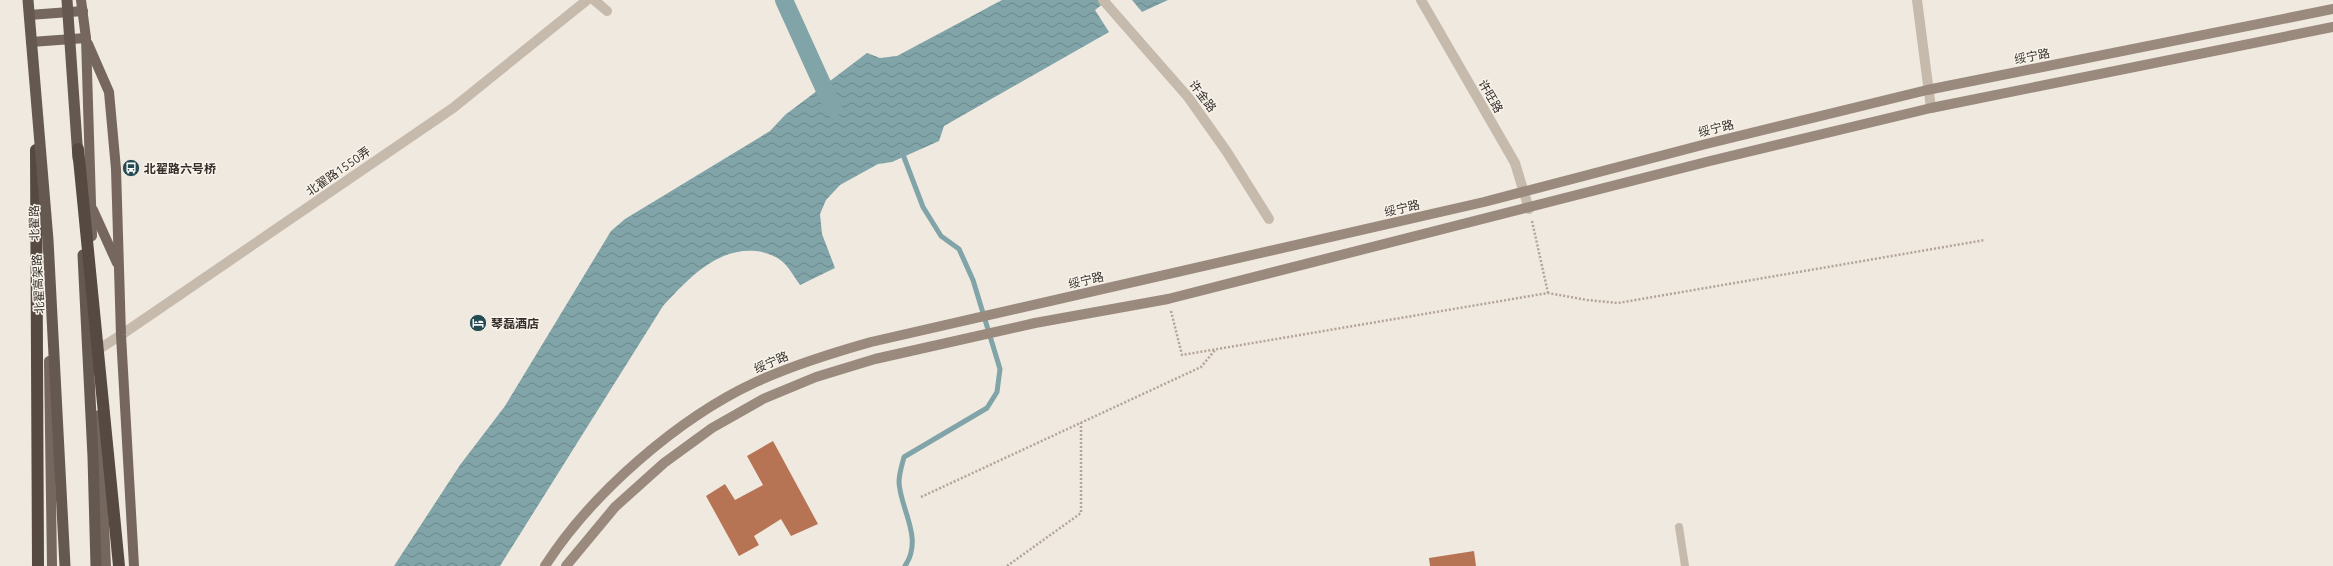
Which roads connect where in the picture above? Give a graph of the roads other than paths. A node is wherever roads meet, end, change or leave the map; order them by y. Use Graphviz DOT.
graph roads {
  1 [pos="28,0"];
  2 [pos="67,0"];
  3 [pos="81,0"];
  4 [pos="587,0"];
  5 [pos="594,0"];
  6 [pos="1421,0"];
  7 [pos="1917,0"];
  8 [pos="1106,3"];
  9 [pos="2333,9"];
  10 [pos="83,11"];
  11 [pos="607,11"];
  12 [pos="29,15"];
  13 [pos="2333,27"];
  14 [pos="86,38"];
  15 [pos="32,42"];
  16 [pos="1927,90"];
  17 [pos="36,92"];
  18 [pos="1931,108"];
  19 [pos="78,149"];
  20 [pos="1525,191"];
  21 [pos="91,206"];
  22 [pos="1529,209"];
  23 [pos="1269,218"];
  24 [pos="119,269"];
  25 [pos="121,335"];
  26 [pos="96,351"];
  27 [pos="1679,527"];
  28 [pos="38,566"];
  29 [pos="52,566"];
  30 [pos="65,566"];
  31 [pos="96,566"];
  32 [pos="106,566"];
  33 [pos="119,566"];
  34 [pos="134,566"];
  35 [pos="545,566"];
  36 [pos="566,566"];
  37 [pos="1685,566"];
  1 -- 12 [label="main road, 北翟路"];
  1 -- 17 [label="highway, 北翟高架路, bridge"];
  2 -- 19 [label="highway, bridge"];
  3 -- 10 [label="main road"];
  4 -- 25 [label="street, 北翟路1550弄"];
  5 -- 11 [label="street"];
  6 -- 20 [label="street, 许旺路"];
  7 -- 16 [label="street"];
  8 -- 23 [label="street, 许金路"];
  9 -- 16 [label="main road, 绥宁路"];
  10 -- 12 [label="main road"];
  10 -- 14 [label="main road"];
  12 -- 15 [label="main road, 北翟路"];
  13 -- 18 [label="main road"];
  14 -- 15 [label="main road"];
  14 -- 21 [label="main road"];
  14 -- 24 [label="main road"];
  15 -- 29 [label="main road, 北翟路"];
  16 -- 18 [label="street"];
  16 -- 20 [label="main road, 绥宁路"];
  17 -- 28 [label="highway, bridge"];
  17 -- 30 [label="highway, 北翟高架路, bridge"];
  18 -- 22 [label="main road"];
  19 -- 31 [label="highway, bridge"];
  19 -- 33 [label="highway, bridge"];
  20 -- 22 [label="street, 许旺路"];
  20 -- 35 [label="main road, 绥宁路"];
  21 -- 24 [label="main road"];
  21 -- 26 [label="main road"];
  22 -- 36 [label="main road"];
  24 -- 25 [label="main road"];
  25 -- 26 [label="street, 北翟路1550弄"];
  25 -- 34 [label="main road"];
  26 -- 32 [label="main road"];
  27 -- 37 [label="lane"];
}
